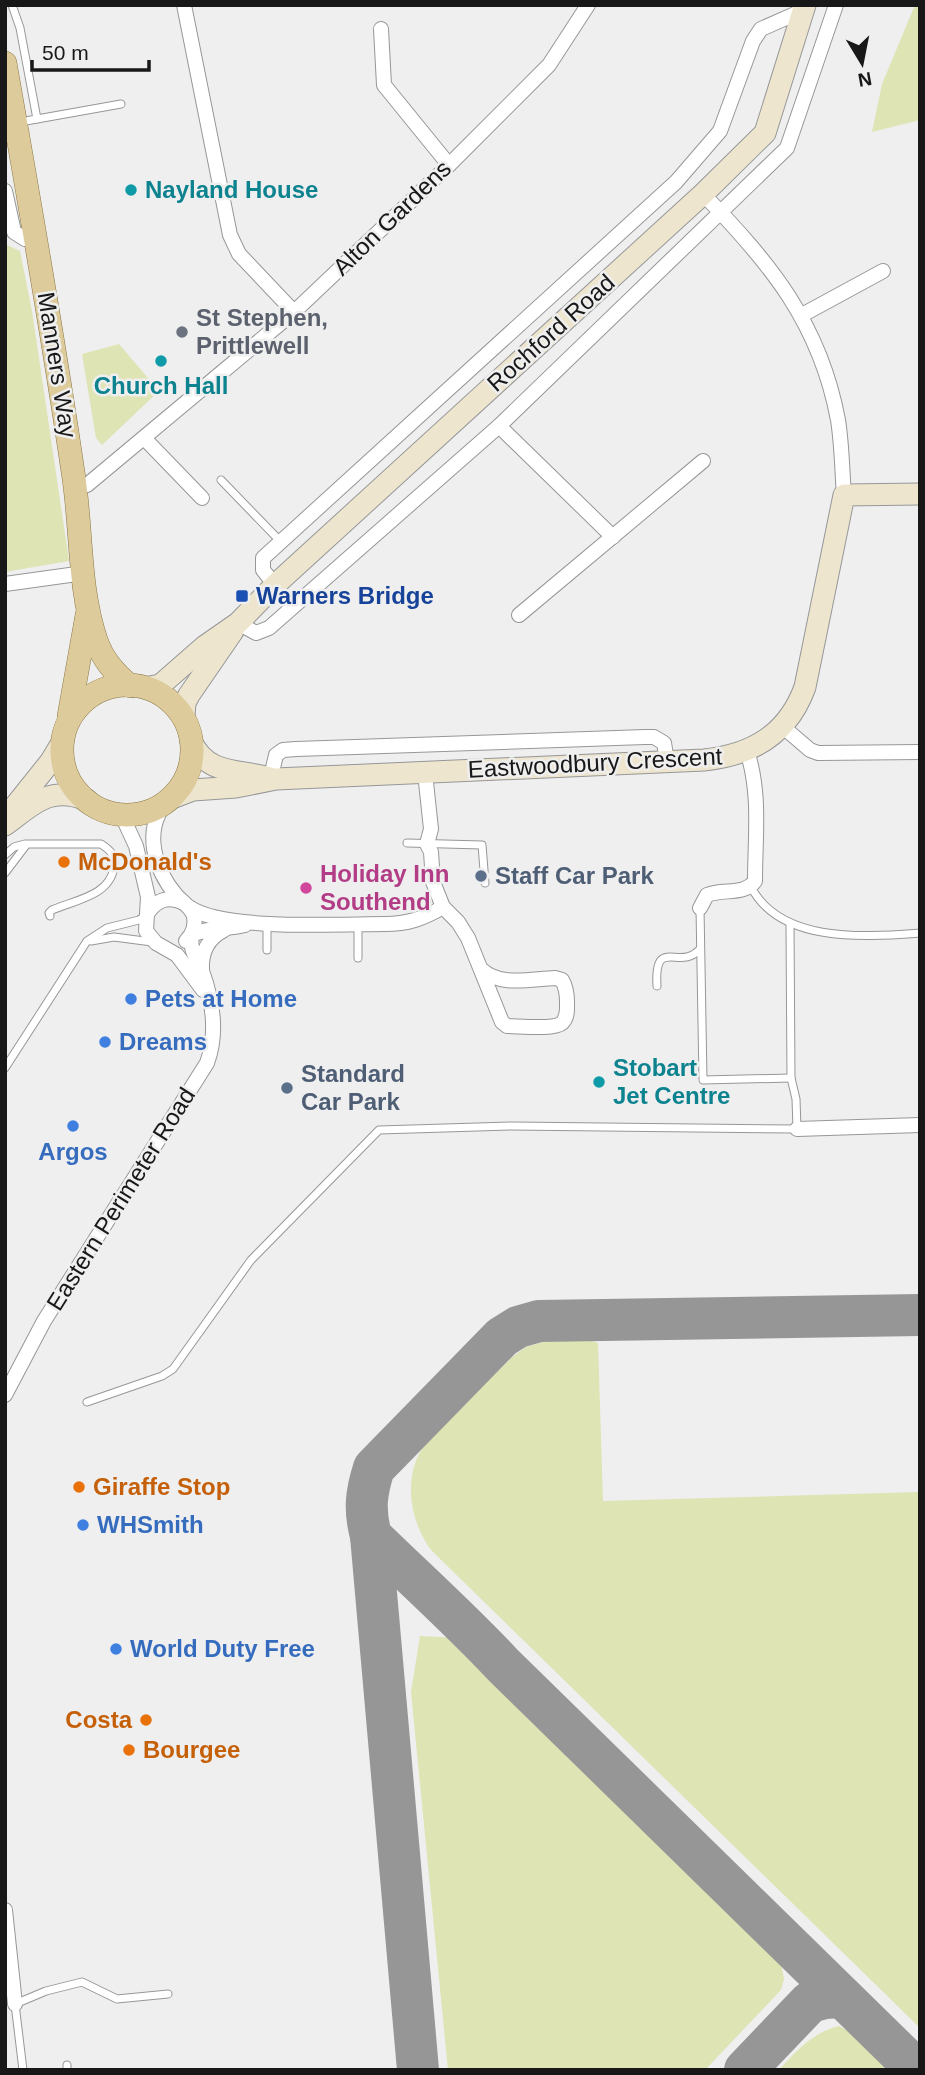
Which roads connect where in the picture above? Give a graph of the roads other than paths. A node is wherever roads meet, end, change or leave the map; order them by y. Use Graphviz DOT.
graph roads {
  1 [pos="12,5"];
  2 [pos="184,5"];
  3 [pos="588,5"];
  4 [pos="836,5"];
  5 [pos="805,8"];
  6 [pos="381,29"];
  7 [pos="5,63"];
  8 [pos="121,104"];
  9 [pos="26,121"];
  10 [pos="449,165"];
  11 [pos="5,191"];
  12 [pos="703,194"];
  13 [pos="720,211"];
  14 [pos="37,240"];
  15 [pos="883,271"];
  16 [pos="294,312"];
  17 [pos="802,315"];
  18 [pos="499,426"];
  19 [pos="144,438"];
  20 [pos="703,461"];
  21 [pos="221,480"];
  22 [pos="76,489"];
  23 [pos="920,494"];
  24 [pos="844,495"];
  25 [pos="202,498"];
  26 [pos="612,537"];
  27 [pos="281,541"];
  28 [pos="84,573"];
  29 [pos="5,584"];
  30 [pos="275,585"];
  31 [pos="88,609"];
  32 [pos="519,615"];
  33 [pos="238,623"];
  34 [pos="138,687"];
  35 [pos="184,716"];
  36 [pos="68,719"];
  37 [pos="782,726"];
  38 [pos="191,741"];
  39 [pos="60,746"];
  40 [pos="747,751"];
  41 [pos="920,752"];
  42 [pos="667,761"];
  43 [pos="276,779"];
  44 [pos="425,782"];
  45 [pos="87,800"];
  46 [pos="169,801"];
  47 [pos="114,813"];
  48 [pos="5,818"];
  49 [pos="5,825"];
  50 [pos="407,843"];
  51 [pos="29,844"];
  52 [pos="427,844"];
  53 [pos="5,855"];
  54 [pos="5,873"];
  55 [pos="752,877"];
  56 [pos="485,883"];
  57 [pos="440,901"];
  58 [pos="187,905"];
  59 [pos="700,908"];
  60 [pos="147,914"];
  61 [pos="50,916"];
  62 [pos="260,923"];
  63 [pos="358,924"];
  64 [pos="790,925"];
  65 [pos="226,930"];
  66 [pos="920,933"];
  67 [pos="192,934"];
  68 [pos="159,945"];
  69 [pos="82,948"];
  70 [pos="700,949"];
  71 [pos="267,950"];
  72 [pos="358,958"];
  73 [pos="481,969"];
  74 [pos="202,972"];
  75 [pos="657,986"];
  76 [pos="209,999"];
  77 [pos="5,1068"];
  78 [pos="791,1078"];
  79 [pos="920,1125"];
  80 [pos="797,1129"];
  81 [pos="5,1395"];
  82 [pos="88,1402"];
  83 [pos="5,1910"];
  84 [pos="168,1994"];
  85 [pos="15,2004"];
  86 [pos="23,2070"];
  1 -- 9 [label="lane, Manners Way"];
  2 -- 16 [label="street"];
  3 -- 10 [label="street, Alton Gardens"];
  4 -- 13 [label="street"];
  5 -- 12 [label="street, Rochford Road"];
  5 -- 27 [label="street"];
  6 -- 10 [label="street"];
  7 -- 9 [label="main road, Manners Way"];
  8 -- 9 [label="lane"];
  9 -- 14 [label="main road, Manners Way"];
  10 -- 16 [label="street, Alton Gardens"];
  11 -- 14 [label="street"];
  12 -- 13 [label="street, Eastwoodbury Crescent"];
  12 -- 30 [label="street, Rochford Road"];
  13 -- 17 [label="street, Eastwoodbury Crescent"];
  13 -- 18 [label="street"];
  14 -- 22 [label="main road, Manners Way"];
  15 -- 17 [label="street"];
  16 -- 19 [label="street, Alton Gardens"];
  17 -- 24 [label="street, Eastwoodbury Crescent"];
  18 -- 26 [label="street"];
  18 -- 33 [label="street"];
  19 -- 22 [label="street, Alton Gardens"];
  19 -- 25 [label="street"];
  20 -- 26 [label="street"];
  21 -- 27 [label="lane"];
  22 -- 28 [label="main road, Manners Way"];
  23 -- 24 [label="street"];
  24 -- 37 [label="street, Eastwoodbury Crescent"];
  26 -- 32 [label="street"];
  27 -- 30 [label="street"];
  28 -- 29 [label="street"];
  28 -- 31 [label="main road, Manners Way"];
  30 -- 33 [label="street, Rochford Road"];
  31 -- 34 [label="main road, Manners Way"];
  31 -- 36 [label="main road, Manners Way"];
  33 -- 34 [label="street, Rochford Road"];
  33 -- 35 [label="street, Rochford Road"];
  34 -- 35 [label="main road"];
  34 -- 36 [label="main road"];
  35 -- 38 [label="main road"];
  36 -- 39 [label="main road"];
  37 -- 40 [label="street, Eastwoodbury Crescent"];
  37 -- 41 [label="street"];
  38 -- 43 [label="street, Eastwoodbury Crescent"];
  38 -- 46 [label="main road"];
  39 -- 45 [label="main road"];
  39 -- 48 [label="street"];
  40 -- 42 [label="street, Eastwoodbury Crescent"];
  40 -- 55 [label="street"];
  42 -- 43 [label="street"];
  42 -- 44 [label="street, Eastwoodbury Crescent"];
  43 -- 44 [label="street, Eastwoodbury Crescent"];
  43 -- 46 [label="street, Eastwoodbury Crescent"];
  44 -- 52 [label="street"];
  45 -- 47 [label="main road"];
  45 -- 49 [label="street"];
  46 -- 47 [label="main road"];
  46 -- 58 [label="street"];
  47 -- 60 [label="street"];
  50 -- 52 [label="lane"];
  51 -- 53 [label="lane"];
  51 -- 54 [label="lane"];
  51 -- 61 [label="lane"];
  52 -- 56 [label="lane"];
  52 -- 57 [label="street"];
  55 -- 59 [label="street"];
  55 -- 64 [label="lane"];
  57 -- 63 [label="street"];
  57 -- 73 [label="street"];
  58 -- 60 [label="street"];
  58 -- 62 [label="street"];
  58 -- 67 [label="street"];
  59 -- 70 [label="lane"];
  60 -- 68 [label="street"];
  60 -- 69 [label="lane"];
  62 -- 63 [label="street"];
  62 -- 65 [label="street"];
  62 -- 71 [label="lane"];
  63 -- 72 [label="lane"];
  64 -- 66 [label="lane"];
  64 -- 78 [label="lane"];
  65 -- 67 [label="street"];
  65 -- 74 [label="street"];
  67 -- 68 [label="street"];
  67 -- 74 [label="street, Eastern Perimeter Road"];
  68 -- 69 [label="lane"];
  68 -- 76 [label="street, Eastern Perimeter Road"];
  69 -- 77 [label="lane"];
  70 -- 75 [label="lane"];
  70 -- 78 [label="lane"];
  73 -- 73 [label="street"];
  74 -- 76 [label="street, Eastern Perimeter Road"];
  76 -- 81 [label="street, Eastern Perimeter Road"];
  78 -- 80 [label="lane"];
  79 -- 80 [label="street"];
  80 -- 82 [label="lane"];
  83 -- 85 [label="street"];
  84 -- 85 [label="lane"];
  85 -- 86 [label="lane"];
}
